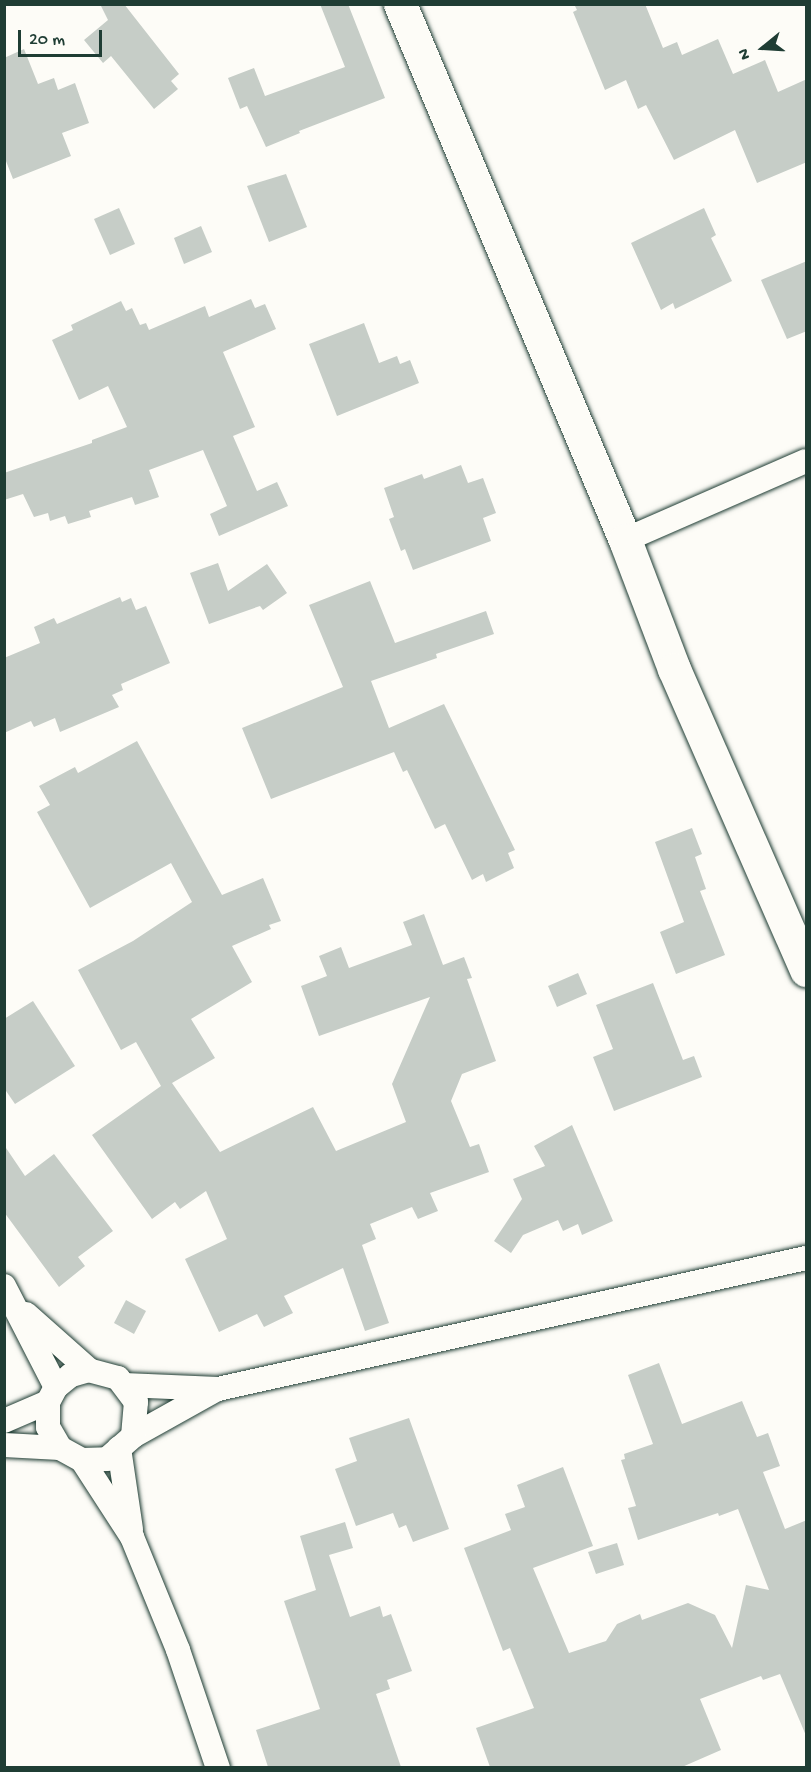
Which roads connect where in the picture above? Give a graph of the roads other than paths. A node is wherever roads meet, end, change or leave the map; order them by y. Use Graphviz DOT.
graph roads {
  1 [pos="400,4"];
  2 [pos="807,461"];
  3 [pos="625,540"];
  4 [pos="807,970"];
  5 [pos="807,1258"];
  6 [pos="4,1286"];
  7 [pos="17,1306"];
  8 [pos="89,1370"];
  9 [pos="124,1385"];
  10 [pos="218,1389"];
  11 [pos="52,1395"];
  12 [pos="4,1421"];
  13 [pos="126,1442"];
  14 [pos="4,1445"];
  15 [pos="60,1448"];
  16 [pos="82,1460"];
  17 [pos="132,1537"];
  18 [pos="218,1767"];
  1 -- 3 [label="street"];
  2 -- 3 [label="street"];
  3 -- 4 [label="street"];
  5 -- 10 [label="street"];
  6 -- 7 [label="street"];
  7 -- 8 [label="street"];
  7 -- 11 [label="street"];
  8 -- 9 [label="street"];
  8 -- 11 [label="street"];
  9 -- 10 [label="street"];
  9 -- 13 [label="street"];
  10 -- 13 [label="street"];
  11 -- 12 [label="street"];
  11 -- 15 [label="street"];
  13 -- 16 [label="street"];
  13 -- 17 [label="street"];
  14 -- 15 [label="street"];
  15 -- 16 [label="street"];
  16 -- 17 [label="street"];
  17 -- 18 [label="street"];
}
